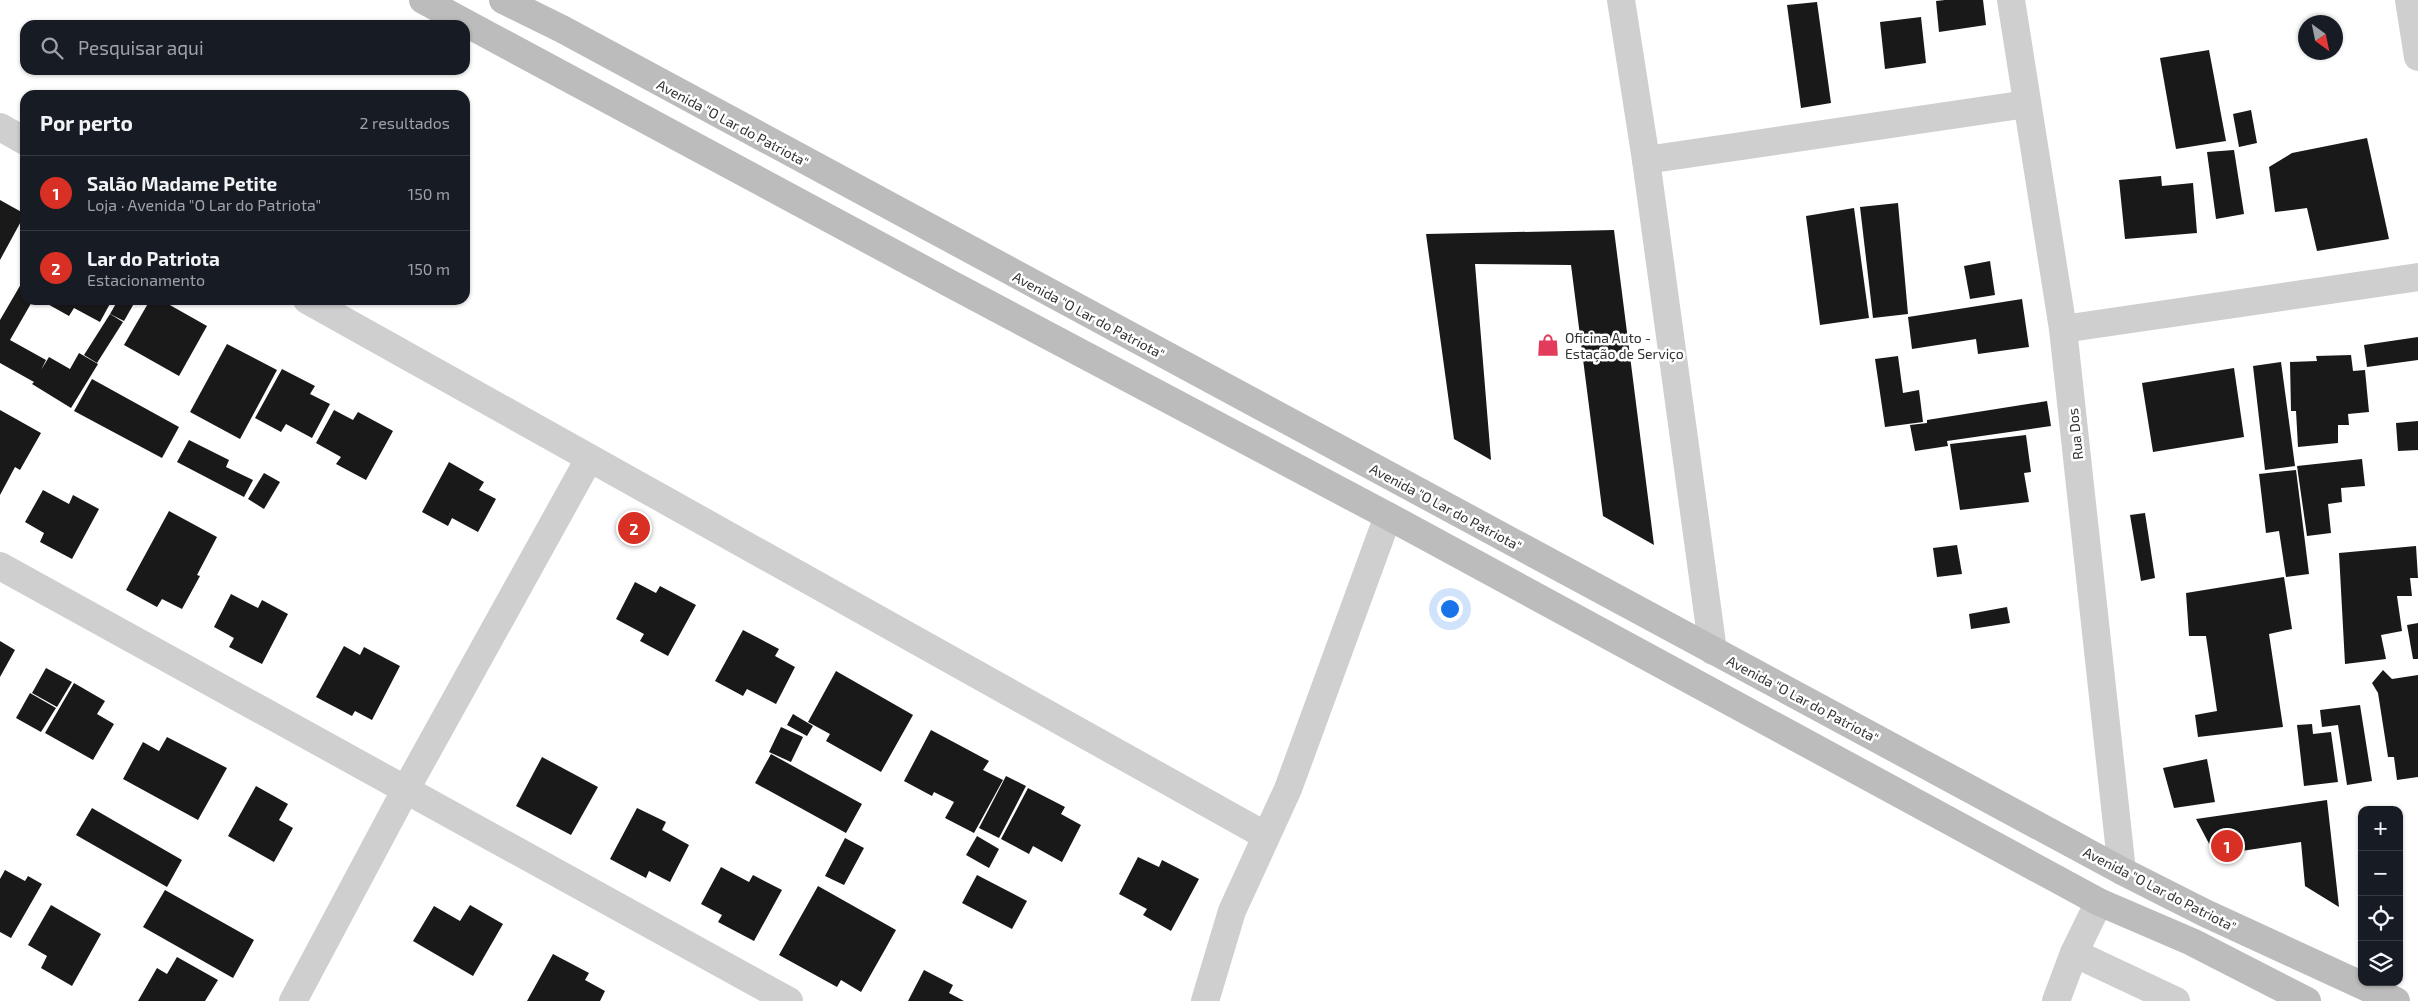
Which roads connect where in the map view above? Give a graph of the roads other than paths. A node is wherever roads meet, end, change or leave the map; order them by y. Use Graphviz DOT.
graph roads {
  1 [pos="423,0"];
  2 [pos="503,0"];
  3 [pos="1622,0"];
  4 [pos="2011,0"];
  5 [pos="2409,0"];
  6 [pos="460,20"];
  7 [pos="470,25"];
  8 [pos="2418,57"];
  9 [pos="2027,104"];
  10 [pos="0,127"];
  11 [pos="20,138"];
  12 [pos="1646,160"];
  13 [pos="2418,277"];
  14 [pos="317,305"];
  15 [pos="2063,329"];
  16 [pos="589,459"];
  17 [pos="1388,516"];
  18 [pos="0,566"];
  19 [pos="1713,651"];
  20 [pos="406,789"];
  21 [pos="1266,836"];
  22 [pos="2122,871"];
  23 [pos="2099,902"];
  24 [pos="2074,953"];
  25 [pos="293,1001"];
  26 [pos="789,1001"];
  27 [pos="1205,1001"];
  28 [pos="2056,1001"];
  29 [pos="2176,1001"];
  30 [pos="2307,1001"];
  31 [pos="2396,1001"];
  1 -- 6 [label="main road"];
  2 -- 19 [label="main road, Avenida \"O Lar do Patriota\""];
  3 -- 12 [label="street"];
  4 -- 9 [label="street, Rua Dos"];
  5 -- 8 [label="street"];
  7 -- 17 [label="main road"];
  9 -- 12 [label="street"];
  9 -- 15 [label="street, Rua Dos"];
  10 -- 11 [label="street"];
  12 -- 19 [label="street"];
  13 -- 15 [label="street"];
  14 -- 16 [label="street"];
  15 -- 22 [label="street, Rua Dos"];
  16 -- 20 [label="street"];
  16 -- 21 [label="street"];
  17 -- 21 [label="street"];
  17 -- 23 [label="main road"];
  18 -- 20 [label="street"];
  19 -- 22 [label="main road, Avenida \"O Lar do Patriota\""];
  20 -- 25 [label="street"];
  20 -- 26 [label="street"];
  21 -- 27 [label="street"];
  22 -- 31 [label="main road, Avenida \"O Lar do Patriota\""];
  23 -- 24 [label="street"];
  23 -- 30 [label="main road"];
  24 -- 28 [label="street"];
  24 -- 29 [label="street"];
}
